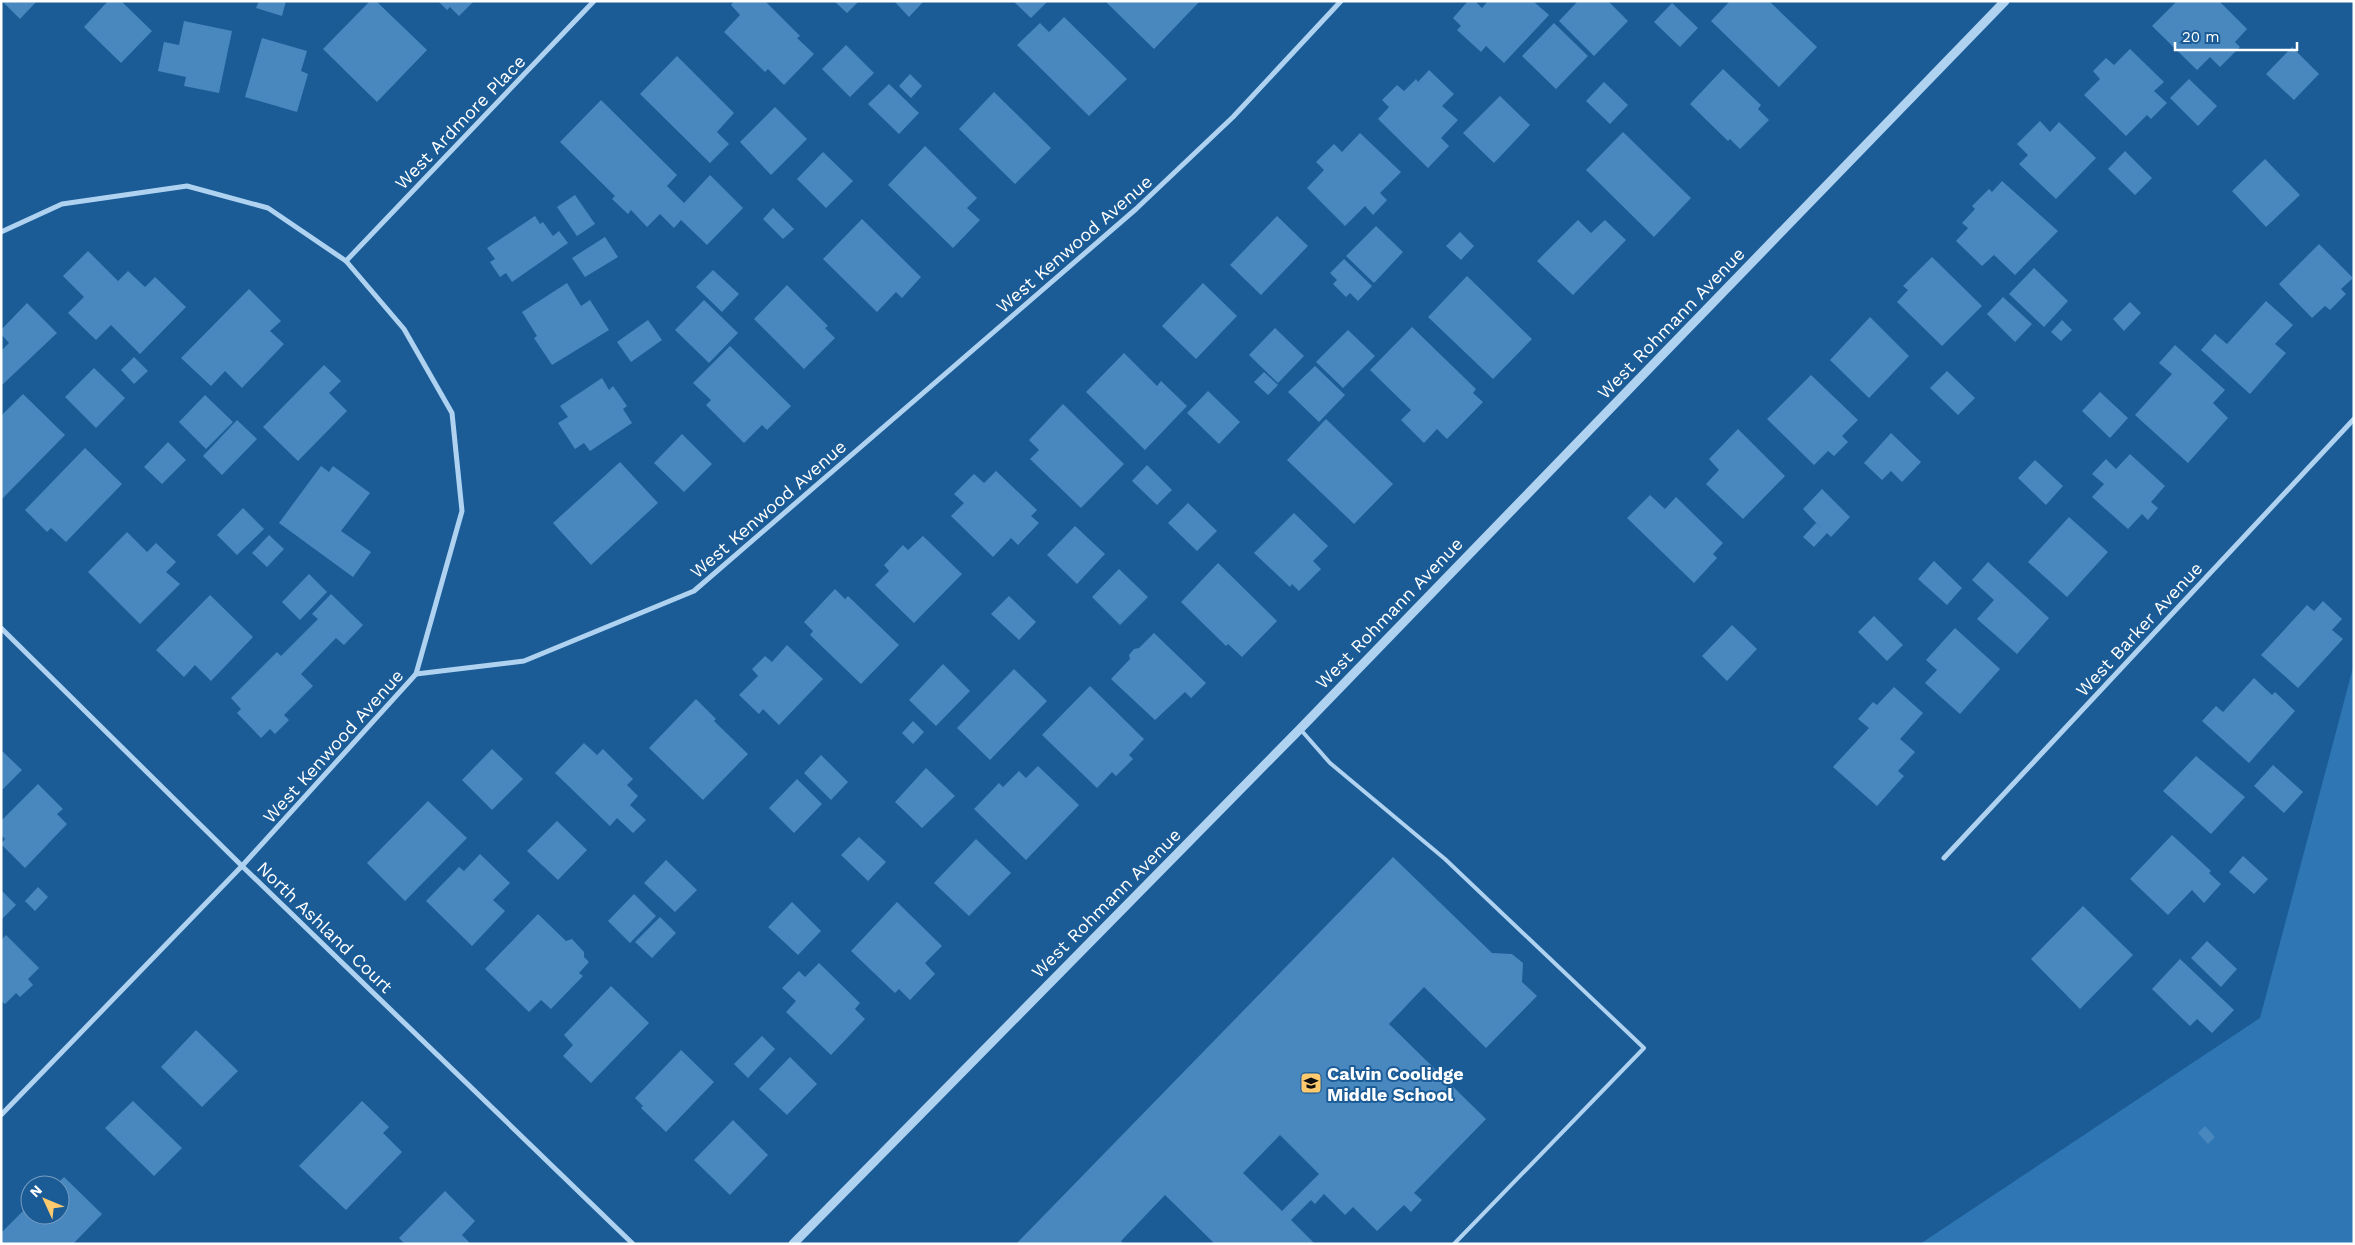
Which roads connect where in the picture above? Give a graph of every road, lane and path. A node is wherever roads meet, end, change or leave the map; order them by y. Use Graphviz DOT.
graph roads {
  1 [pos="594,1"];
  2 [pos="1341,1"];
  3 [pos="2005,1"];
  4 [pos="1,232"];
  5 [pos="346,261"];
  6 [pos="2354,419"];
  7 [pos="1,628"];
  8 [pos="416,674"];
  9 [pos="1300,729"];
  10 [pos="1944,858"];
  11 [pos="242,866"];
  12 [pos="1,1115"];
  13 [pos="633,1244"];
  14 [pos="793,1244"];
  15 [pos="1454,1244"];
  1 -- 5 [label="street, West Ardmore Place"];
  2 -- 8 [label="street, West Kenwood Avenue"];
  3 -- 9 [label="street, West Rohmann Avenue"];
  4 -- 5 [label="street"];
  5 -- 8 [label="street"];
  6 -- 10 [label="street, West Barker Avenue"];
  7 -- 11 [label="street, North Ashland Court"];
  8 -- 11 [label="street, West Kenwood Avenue"];
  9 -- 14 [label="street, West Rohmann Avenue"];
  9 -- 15 [label="lane"];
  11 -- 12 [label="street, West Kenwood Avenue"];
  11 -- 13 [label="street, North Ashland Court"];
}
